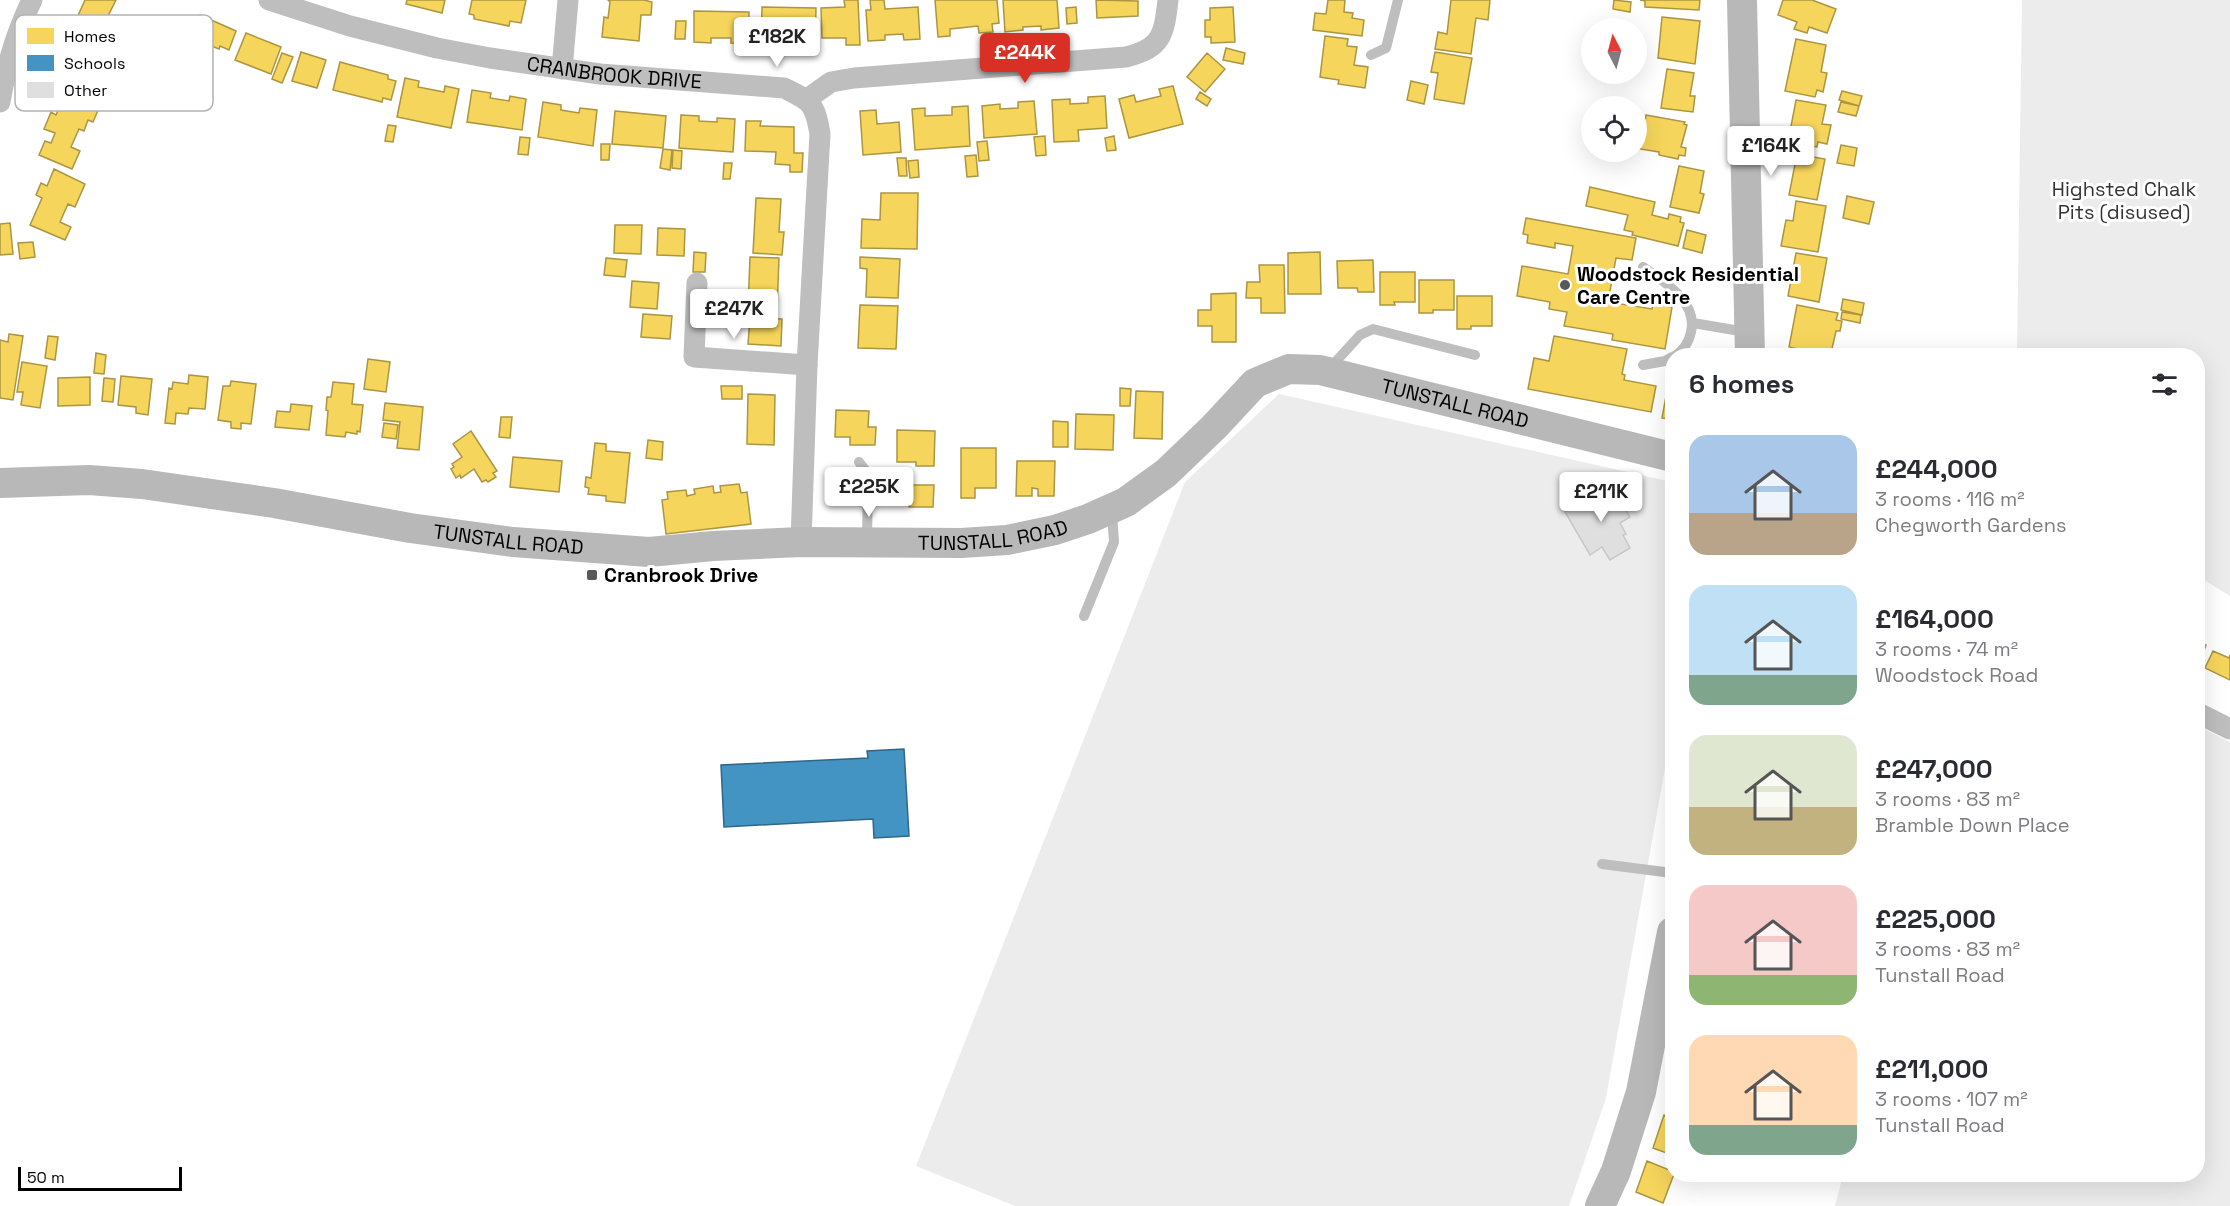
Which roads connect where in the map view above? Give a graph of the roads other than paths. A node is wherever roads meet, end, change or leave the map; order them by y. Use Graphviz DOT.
graph roads {
  1 [pos="32,0"];
  2 [pos="269,0"];
  3 [pos="568,0"];
  4 [pos="1168,0"];
  5 [pos="1398,0"];
  6 [pos="1742,0"];
  7 [pos="26,15"];
  8 [pos="15,41"];
  9 [pos="1371,55"];
  10 [pos="562,69"];
  11 [pos="807,99"];
  12 [pos="0,102"];
  13 [pos="1643,267"];
  14 [pos="697,283"];
  15 [pos="1693,323"];
  16 [pos="1750,344"];
  17 [pos="1683,348"];
  18 [pos="1475,355"];
  19 [pos="1665,361"];
  20 [pos="807,365"];
  21 [pos="1643,365"];
  22 [pos="1327,372"];
  23 [pos="1665,455"];
  24 [pos="859,462"];
  25 [pos="0,483"];
  26 [pos="1112,509"];
  27 [pos="801,542"];
  28 [pos="867,542"];
  29 [pos="1084,616"];
  30 [pos="2205,716"];
  31 [pos="2230,729"];
  32 [pos="1602,864"];
  33 [pos="1665,872"];
  34 [pos="1665,968"];
  35 [pos="1600,1206"];
  1 -- 7 [label="street"];
  2 -- 10 [label="street, CRANBROOK DRIVE"];
  3 -- 10 [label="street"];
  4 -- 11 [label="street"];
  5 -- 9 [label="lane"];
  6 -- 16 [label="street"];
  8 -- 12 [label="street"];
  10 -- 11 [label="street, CRANBROOK DRIVE"];
  11 -- 20 [label="street"];
  13 -- 15 [label="lane"];
  14 -- 20 [label="street"];
  15 -- 16 [label="lane"];
  15 -- 17 [label="lane"];
  18 -- 22 [label="lane"];
  19 -- 21 [label="lane"];
  20 -- 27 [label="street"];
  22 -- 23 [label="street, TUNSTALL ROAD"];
  22 -- 26 [label="street, TUNSTALL ROAD"];
  24 -- 28 [label="lane"];
  25 -- 27 [label="street, TUNSTALL ROAD"];
  26 -- 28 [label="street, TUNSTALL ROAD"];
  26 -- 29 [label="lane"];
  27 -- 28 [label="street, TUNSTALL ROAD"];
  30 -- 31 [label="street"];
  32 -- 33 [label="lane"];
  34 -- 35 [label="street"];
}
